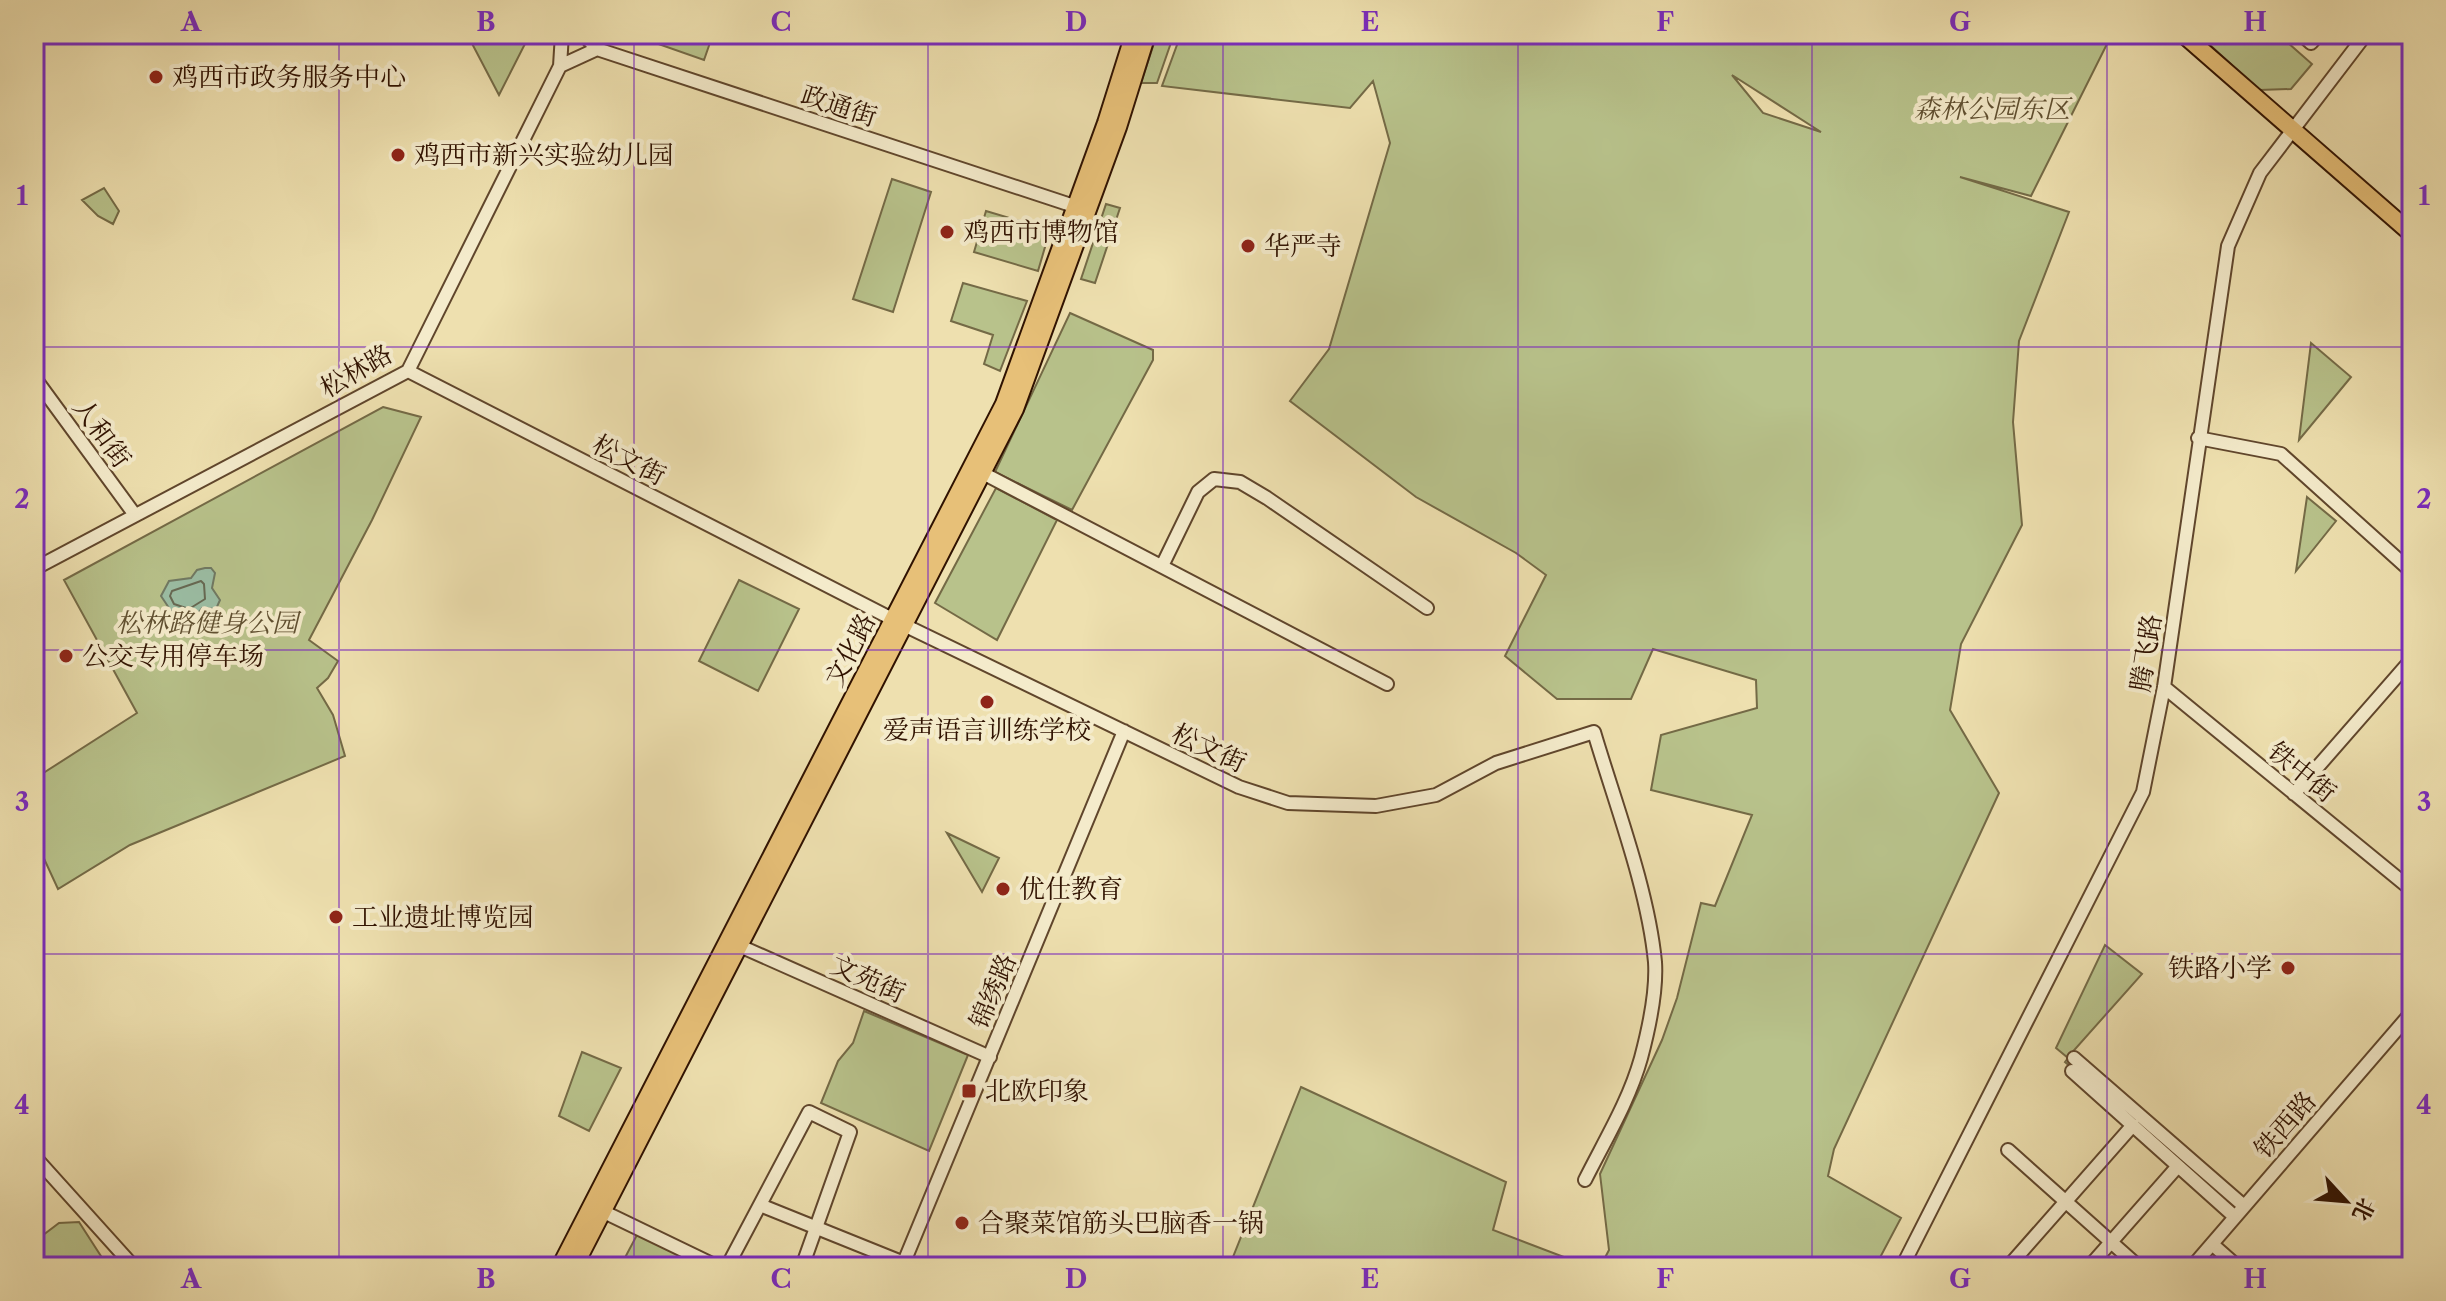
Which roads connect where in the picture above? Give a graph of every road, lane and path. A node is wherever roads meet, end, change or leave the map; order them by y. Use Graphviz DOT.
graph roads {
  1 [pos="562,34"];
  2 [pos="583,34"];
  3 [pos="1134,34"];
  4 [pos="1147,34"];
  5 [pos="2183,34"];
  6 [pos="2301,34"];
  7 [pos="2319,34"];
  8 [pos="2366,34"];
  9 [pos="597,49"];
  10 [pos="560,66"];
  11 [pos="2294,132"];
  12 [pos="1081,208"];
  13 [pos="2412,234"];
  14 [pos="408,371"];
  15 [pos="34,377"];
  16 [pos="2198,438"];
  17 [pos="977,470"];
  18 [pos="135,515"];
  19 [pos="1162,566"];
  20 [pos="34,569"];
  21 [pos="2412,572"];
  22 [pos="1427,608"];
  23 [pos="899,622"];
  24 [pos="2412,659"];
  25 [pos="1387,684"];
  26 [pos="2164,687"];
  27 [pos="1124,731"];
  28 [pos="2294,794"];
  29 [pos="2412,890"];
  30 [pos="733,943"];
  31 [pos="2412,1012"];
  32 [pos="990,1057"];
  33 [pos="2133,1125"];
  34 [pos="2008,1150"];
  35 [pos="34,1156"];
  36 [pos="2178,1166"];
  37 [pos="1585,1180"];
  38 [pos="2065,1201"];
  39 [pos="760,1205"];
  40 [pos="2244,1206"];
  41 [pos="602,1211"];
  42 [pos="2235,1217"];
  43 [pos="816,1227"];
  44 [pos="2111,1242"];
  45 [pos="2212,1244"];
  46 [pos="903,1265"];
  47 [pos="134,1267"];
  48 [pos="560,1267"];
  49 [pos="574,1267"];
  50 [pos="718,1267"];
  51 [pos="727,1267"];
  52 [pos="802,1267"];
  53 [pos="1902,1267"];
  54 [pos="2008,1267"];
  55 [pos="2089,1267"];
  56 [pos="2139,1267"];
  57 [pos="2192,1267"];
  58 [pos="2238,1267"];
  1 -- 10 [label="street"];
  2 -- 9 [label="street, 政通街"];
  3 -- 12 [label="main road, 文化路"];
  4 -- 12 [label="main road, 文化路"];
  5 -- 11 [label="main road"];
  6 -- 7 [label="street"];
  8 -- 11 [label="street, 腾飞路"];
  9 -- 10 [label="street"];
  9 -- 12 [label="street, 政通街"];
  10 -- 14 [label="street, 松林路"];
  11 -- 13 [label="main road"];
  11 -- 16 [label="street, 腾飞路"];
  12 -- 17 [label="main road, 文化路"];
  14 -- 18 [label="street, 松林路"];
  14 -- 23 [label="street, 松文街"];
  15 -- 18 [label="street, 人和街"];
  16 -- 21 [label="street"];
  16 -- 26 [label="street, 腾飞路"];
  17 -- 19 [label="street"];
  17 -- 23 [label="main road, 文化路"];
  18 -- 20 [label="street, 松林路"];
  19 -- 22 [label="street"];
  19 -- 25 [label="street"];
  23 -- 27 [label="street, 松文街"];
  23 -- 30 [label="main road, 文化路"];
  24 -- 28 [label="street"];
  26 -- 28 [label="street, 铁中街"];
  26 -- 53 [label="street, 腾飞路"];
  27 -- 32 [label="street, 锦绣路"];
  27 -- 37 [label="street, 松文街"];
  28 -- 29 [label="street, 铁中街"];
  30 -- 32 [label="street, 文苑街"];
  30 -- 41 [label="main road, 文化路"];
  30 -- 48 [label="main road, 文化路"];
  31 -- 40 [label="street, 铁西路"];
  32 -- 46 [label="street, 锦绣路"];
  33 -- 36 [label="street"];
  33 -- 38 [label="street"];
  33 -- 40 [label="street"];
  34 -- 38 [label="street"];
  35 -- 47 [label="street"];
  36 -- 42 [label="street"];
  36 -- 44 [label="street"];
  38 -- 44 [label="street"];
  38 -- 54 [label="street"];
  39 -- 43 [label="street"];
  39 -- 43 [label="street"];
  39 -- 51 [label="street"];
  40 -- 42 [label="street, 铁西路"];
  41 -- 49 [label="main road, 文化路"];
  41 -- 50 [label="street"];
  42 -- 45 [label="street, 铁西路"];
  43 -- 46 [label="street"];
  43 -- 52 [label="street"];
  44 -- 55 [label="street"];
  44 -- 56 [label="street"];
  45 -- 57 [label="street, 铁西路"];
  45 -- 58 [label="street"];
}
